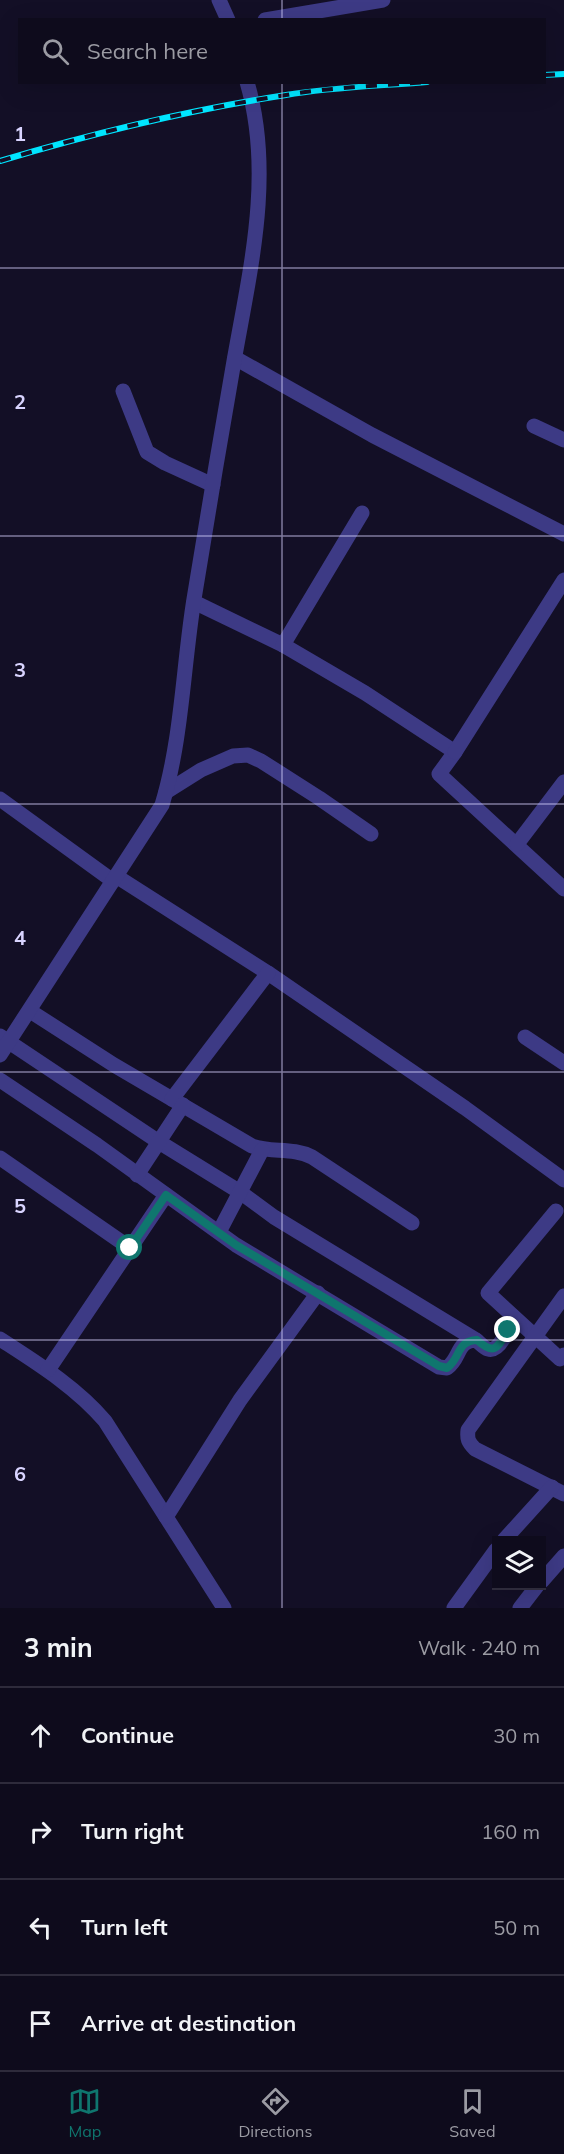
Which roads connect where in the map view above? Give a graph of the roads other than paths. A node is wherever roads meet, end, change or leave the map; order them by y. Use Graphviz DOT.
graph roads {
  1 [pos="219,0"];
  2 [pos="383,0"];
  3 [pos="227,18"];
  4 [pos="277,18"];
  5 [pos="248,84"];
  6 [pos="235,358"];
  7 [pos="123,391"];
  8 [pos="534,426"];
  9 [pos="564,440"];
  10 [pos="213,485"];
  11 [pos="362,513"];
  12 [pos="564,534"];
  13 [pos="564,580"];
  14 [pos="194,602"];
  15 [pos="283,645"];
  16 [pos="455,752"];
  17 [pos="564,782"];
  18 [pos="166,792"];
  19 [pos="0,799"];
  20 [pos="371,834"];
  21 [pos="517,844"];
  22 [pos="115,879"];
  23 [pos="564,889"];
  24 [pos="268,973"];
  25 [pos="30,1011"];
  26 [pos="525,1037"];
  27 [pos="5,1039"];
  28 [pos="0,1055"];
  29 [pos="564,1064"];
  30 [pos="0,1080"];
  31 [pos="177,1102"];
  32 [pos="159,1142"];
  33 [pos="262,1150"];
  34 [pos="0,1158"];
  35 [pos="562,1172"];
  36 [pos="137,1175"];
  37 [pos="240,1192"];
  38 [pos="166,1195"];
  39 [pos="556,1211"];
  40 [pos="412,1223"];
  41 [pos="219,1232"];
  42 [pos="130,1248"];
  43 [pos="318,1293"];
  44 [pos="564,1296"];
  45 [pos="513,1316"];
  46 [pos="535,1336"];
  47 [pos="0,1339"];
  48 [pos="477,1340"];
  49 [pos="564,1355"];
  50 [pos="48,1370"];
  51 [pos="558,1491"];
  52 [pos="166,1517"];
  53 [pos="508,1536"];
  54 [pos="492,1556"];
  55 [pos="564,1556"];
  56 [pos="546,1576"];
  57 [pos="534,1590"];
  58 [pos="224,1608"];
  59 [pos="454,1608"];
  60 [pos="520,1608"];
  1 -- 3 [label="street"];
  2 -- 4 [label="street"];
  5 -- 6 [label="street"];
  6 -- 10 [label="street"];
  6 -- 12 [label="street"];
  7 -- 10 [label="street"];
  8 -- 9 [label="street"];
  10 -- 14 [label="street"];
  11 -- 15 [label="street"];
  13 -- 16 [label="street"];
  14 -- 15 [label="street"];
  14 -- 18 [label="street"];
  15 -- 16 [label="street"];
  16 -- 21 [label="street"];
  17 -- 21 [label="street"];
  18 -- 20 [label="street"];
  18 -- 22 [label="street"];
  19 -- 22 [label="street"];
  21 -- 23 [label="street"];
  22 -- 24 [label="street"];
  22 -- 25 [label="street"];
  24 -- 31 [label="street"];
  24 -- 35 [label="street"];
  25 -- 27 [label="street"];
  25 -- 31 [label="street"];
  26 -- 29 [label="street"];
  27 -- 28 [label="street"];
  27 -- 32 [label="street"];
  30 -- 36 [label="street"];
  31 -- 32 [label="street"];
  31 -- 33 [label="street"];
  32 -- 36 [label="street"];
  32 -- 37 [label="street"];
  33 -- 37 [label="street"];
  33 -- 40 [label="street"];
  34 -- 42 [label="street"];
  36 -- 38 [label="street"];
  37 -- 41 [label="street"];
  37 -- 48 [label="street"];
  38 -- 41 [label="street"];
  38 -- 42 [label="street"];
  39 -- 45 [label="street"];
  41 -- 43 [label="street"];
  42 -- 50 [label="street"];
  43 -- 48 [label="street"];
  43 -- 52 [label="street"];
  44 -- 46 [label="street"];
  45 -- 46 [label="street"];
  45 -- 48 [label="street"];
  46 -- 49 [label="street"];
  46 -- 51 [label="street"];
  47 -- 50 [label="street"];
  50 -- 52 [label="street"];
  51 -- 53 [label="street"];
  52 -- 58 [label="street"];
  54 -- 59 [label="street"];
  55 -- 56 [label="street"];
  57 -- 60 [label="street"];
}
